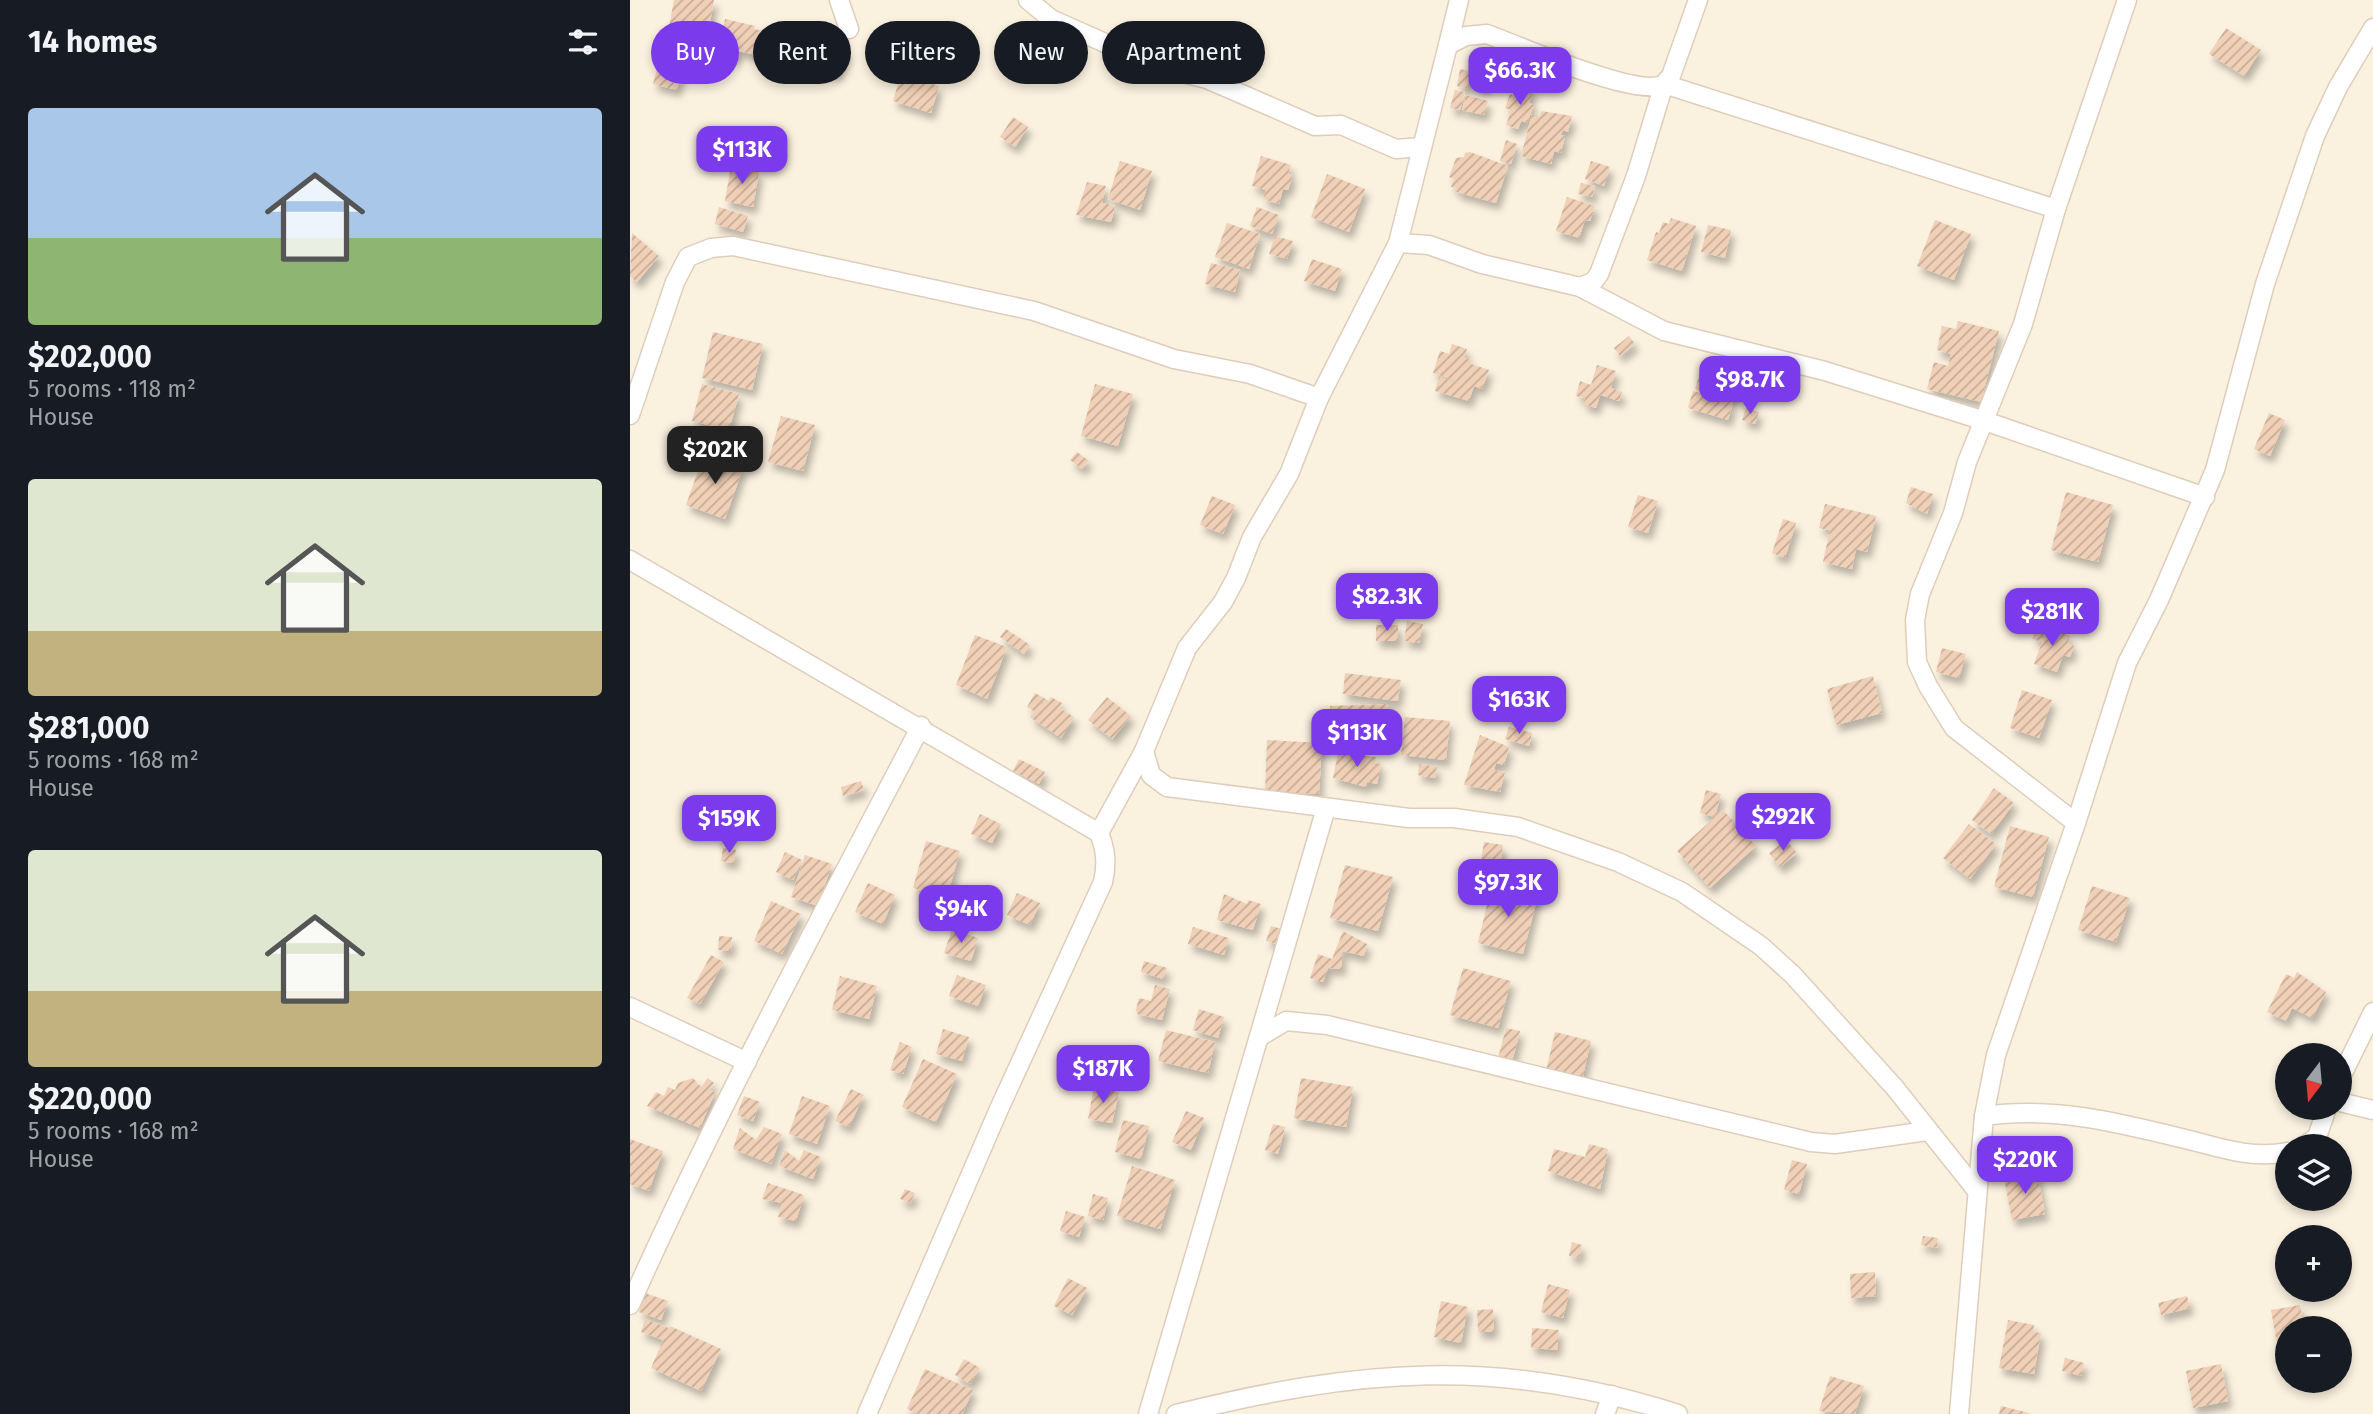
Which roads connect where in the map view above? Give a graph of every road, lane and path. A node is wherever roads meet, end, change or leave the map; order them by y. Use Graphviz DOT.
graph roads {
  1 [pos="839,0"];
  2 [pos="1028,0"];
  3 [pos="1459,0"];
  4 [pos="1698,0"];
  5 [pos="2127,0"];
  6 [pos="846,21"];
  7 [pos="2373,28"];
  8 [pos="1448,45"];
  9 [pos="1664,84"];
  10 [pos="1422,147"];
  11 [pos="1396,149"];
  12 [pos="1413,181"];
  13 [pos="2056,209"];
  14 [pos="1398,243"];
  15 [pos="1580,287"];
  16 [pos="1320,398"];
  17 [pos="630,415"];
  18 [pos="1985,421"];
  19 [pos="2205,497"];
  20 [pos="630,560"];
  21 [pos="921,726"];
  22 [pos="1144,751"];
  23 [pos="1326,808"];
  24 [pos="2076,824"];
  25 [pos="1099,833"];
  26 [pos="630,1007"];
  27 [pos="2373,1013"];
  28 [pos="1261,1036"];
  29 [pos="2352,1055"];
  30 [pos="747,1062"];
  31 [pos="2352,1105"];
  32 [pos="2373,1110"];
  33 [pos="1984,1116"];
  34 [pos="1927,1131"];
  35 [pos="2275,1154"];
  36 [pos="1977,1191"];
  37 [pos="630,1305"];
  38 [pos="1612,1395"];
  39 [pos="867,1414"];
  40 [pos="1148,1414"];
  41 [pos="1177,1414"];
  42 [pos="1605,1414"];
  43 [pos="1678,1414"];
  44 [pos="1959,1414"];
  1 -- 6 [label="street"];
  2 -- 11 [label="street"];
  3 -- 8 [label="street"];
  4 -- 9 [label="street"];
  5 -- 13 [label="street"];
  7 -- 19 [label="street"];
  8 -- 9 [label="street"];
  8 -- 10 [label="street"];
  9 -- 13 [label="street"];
  9 -- 15 [label="street"];
  10 -- 11 [label="street"];
  10 -- 12 [label="street"];
  11 -- 12 [label="street"];
  12 -- 14 [label="street"];
  13 -- 18 [label="street"];
  14 -- 15 [label="street"];
  14 -- 16 [label="street"];
  15 -- 18 [label="street"];
  16 -- 17 [label="street"];
  16 -- 22 [label="street"];
  18 -- 19 [label="street"];
  18 -- 24 [label="street"];
  19 -- 24 [label="street"];
  20 -- 21 [label="street"];
  21 -- 25 [label="street"];
  21 -- 30 [label="street"];
  22 -- 23 [label="street"];
  22 -- 25 [label="street"];
  23 -- 28 [label="street"];
  23 -- 34 [label="street"];
  24 -- 33 [label="street"];
  25 -- 39 [label="street"];
  26 -- 30 [label="street"];
  27 -- 29 [label="street"];
  28 -- 34 [label="street"];
  28 -- 40 [label="street"];
  30 -- 37 [label="street"];
  31 -- 32 [label="street"];
  33 -- 35 [label="street"];
  33 -- 36 [label="street"];
  34 -- 36 [label="street"];
  36 -- 44 [label="street"];
  38 -- 41 [label="street"];
  38 -- 42 [label="street"];
  38 -- 43 [label="street"];
}
